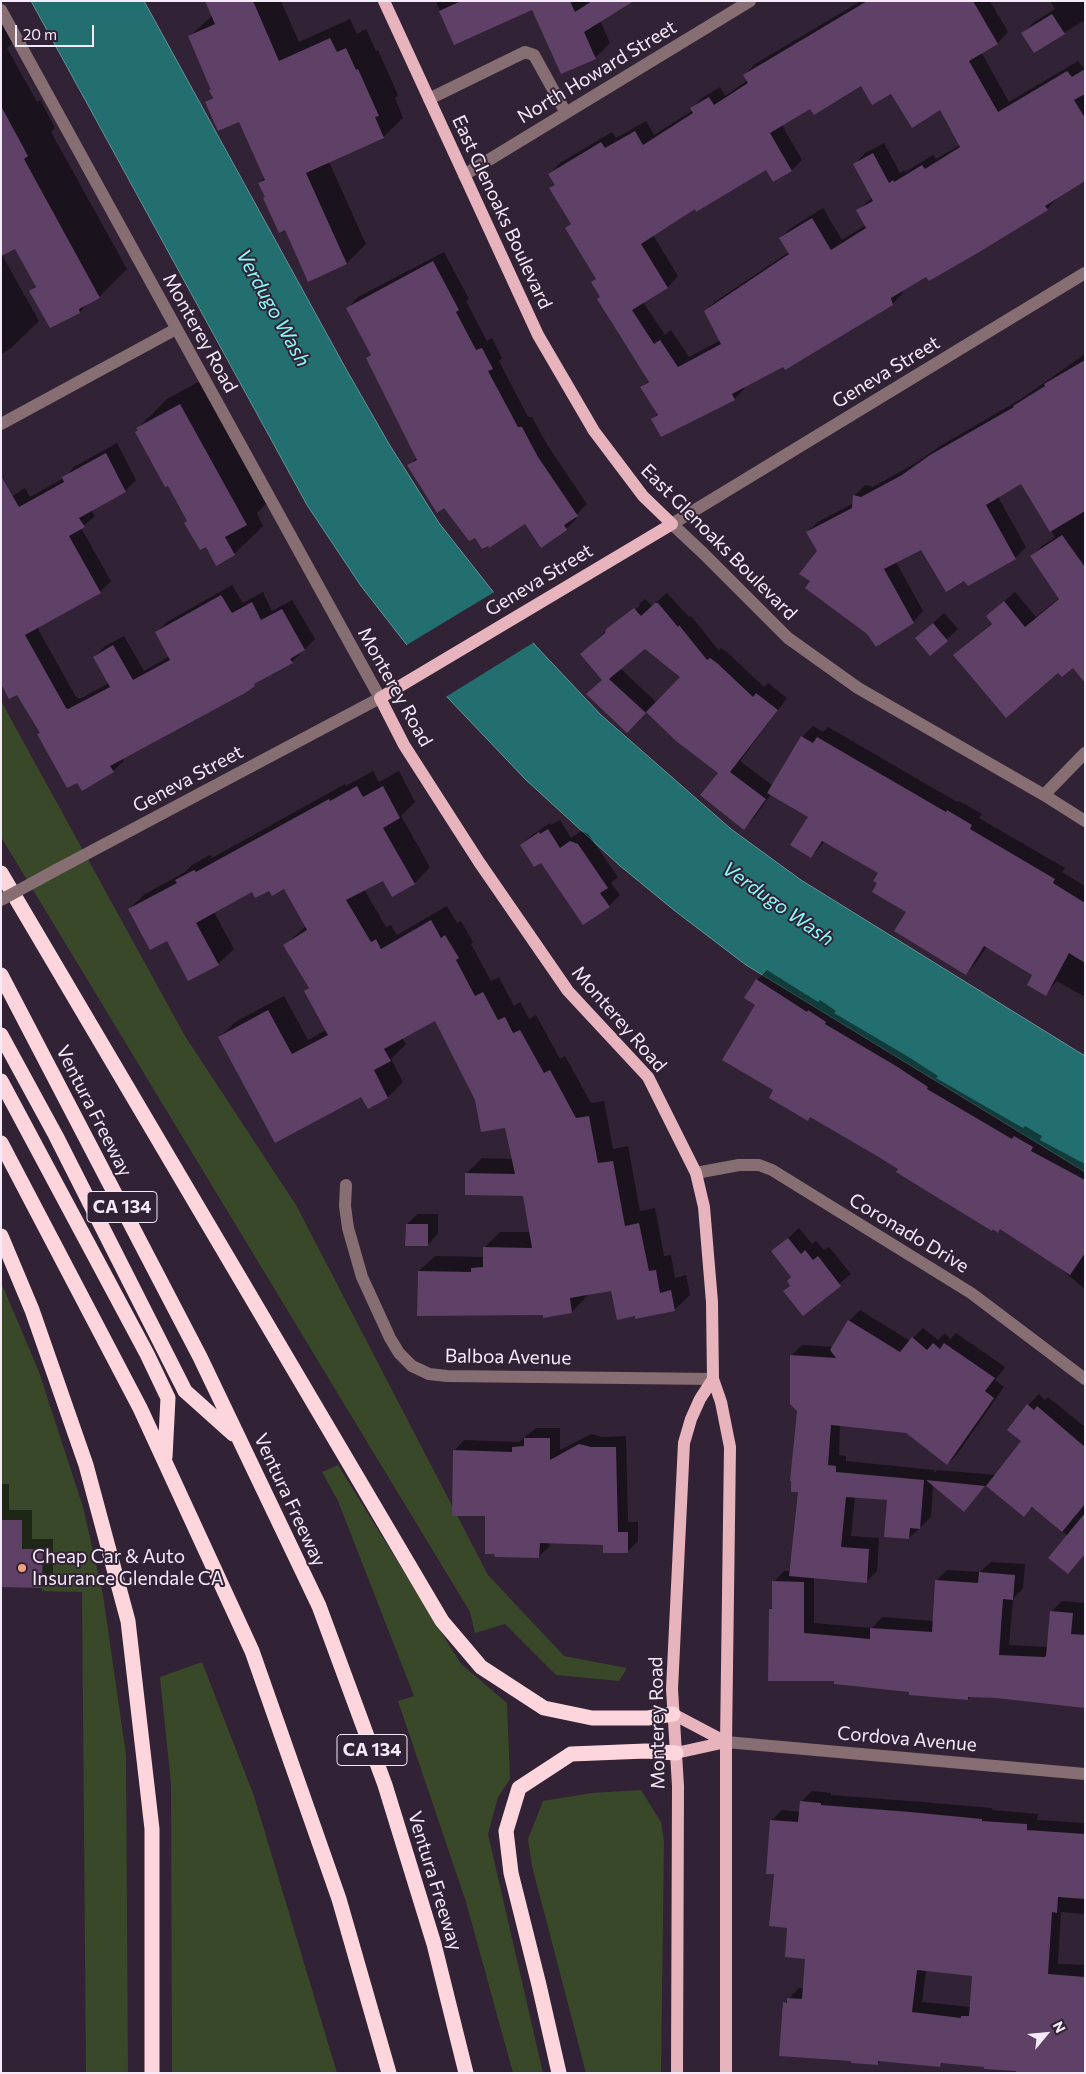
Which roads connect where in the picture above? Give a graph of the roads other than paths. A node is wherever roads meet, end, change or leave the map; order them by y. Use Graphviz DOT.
graph roads {
  1 [pos="384,1"];
  2 [pos="750,1"];
  3 [pos="1,10"];
  4 [pos="429,99"];
  5 [pos="566,113"];
  6 [pos="464,175"];
  7 [pos="1085,272"];
  8 [pos="176,329"];
  9 [pos="1,424"];
  10 [pos="672,524"];
  11 [pos="380,698"];
  12 [pos="1085,753"];
  13 [pos="1044,795"];
  14 [pos="1085,821"];
  15 [pos="1,873"];
  16 [pos="1,900"];
  17 [pos="1,975"];
  18 [pos="1,1036"];
  19 [pos="1,1082"];
  20 [pos="1,1143"];
  21 [pos="696,1173"];
  22 [pos="346,1185"];
  23 [pos="1,1236"];
  24 [pos="713,1379"];
  25 [pos="1085,1379"];
  26 [pos="240,1440"];
  27 [pos="164,1461"];
  28 [pos="673,1714"];
  29 [pos="726,1742"];
  30 [pos="676,1753"];
  31 [pos="1085,1774"];
  32 [pos="152,2073"];
  33 [pos="389,2073"];
  34 [pos="466,2073"];
  35 [pos="558,2073"];
  36 [pos="678,2073"];
  37 [pos="726,2073"];
  1 -- 4 [label="main road, East Glenoaks Boulevard"];
  2 -- 5 [label="street, North Howard Street"];
  3 -- 8 [label="street, Monterey Road"];
  4 -- 5 [label="street"];
  4 -- 6 [label="main road, East Glenoaks Boulevard"];
  5 -- 6 [label="street, North Howard Street"];
  6 -- 10 [label="main road, East Glenoaks Boulevard"];
  7 -- 10 [label="street, Geneva Street"];
  8 -- 9 [label="street"];
  8 -- 11 [label="street, Monterey Road"];
  10 -- 11 [label="main road, Geneva Street"];
  10 -- 13 [label="street, East Glenoaks Boulevard"];
  11 -- 16 [label="street, Geneva Street, bridge"];
  11 -- 21 [label="main road, Monterey Road"];
  12 -- 13 [label="street"];
  13 -- 14 [label="street, East Glenoaks Boulevard"];
  15 -- 28 [label="highway"];
  17 -- 26 [label="highway, Ventura Freeway / CA 134"];
  18 -- 26 [label="highway"];
  19 -- 27 [label="highway"];
  20 -- 27 [label="highway"];
  21 -- 24 [label="main road, Monterey Road"];
  21 -- 25 [label="street, Coronado Drive"];
  22 -- 24 [label="street, Balboa Avenue"];
  23 -- 32 [label="highway"];
  24 -- 28 [label="main road, Monterey Road"];
  24 -- 29 [label="main road, Monterey Road"];
  26 -- 34 [label="highway, Ventura Freeway / CA 134"];
  27 -- 33 [label="highway"];
  28 -- 29 [label="main road"];
  28 -- 30 [label="main road, Monterey Road"];
  29 -- 30 [label="main road"];
  29 -- 31 [label="street, Cordova Avenue"];
  29 -- 37 [label="main road, Monterey Road"];
  30 -- 35 [label="highway"];
  30 -- 36 [label="main road, Monterey Road"];
}
